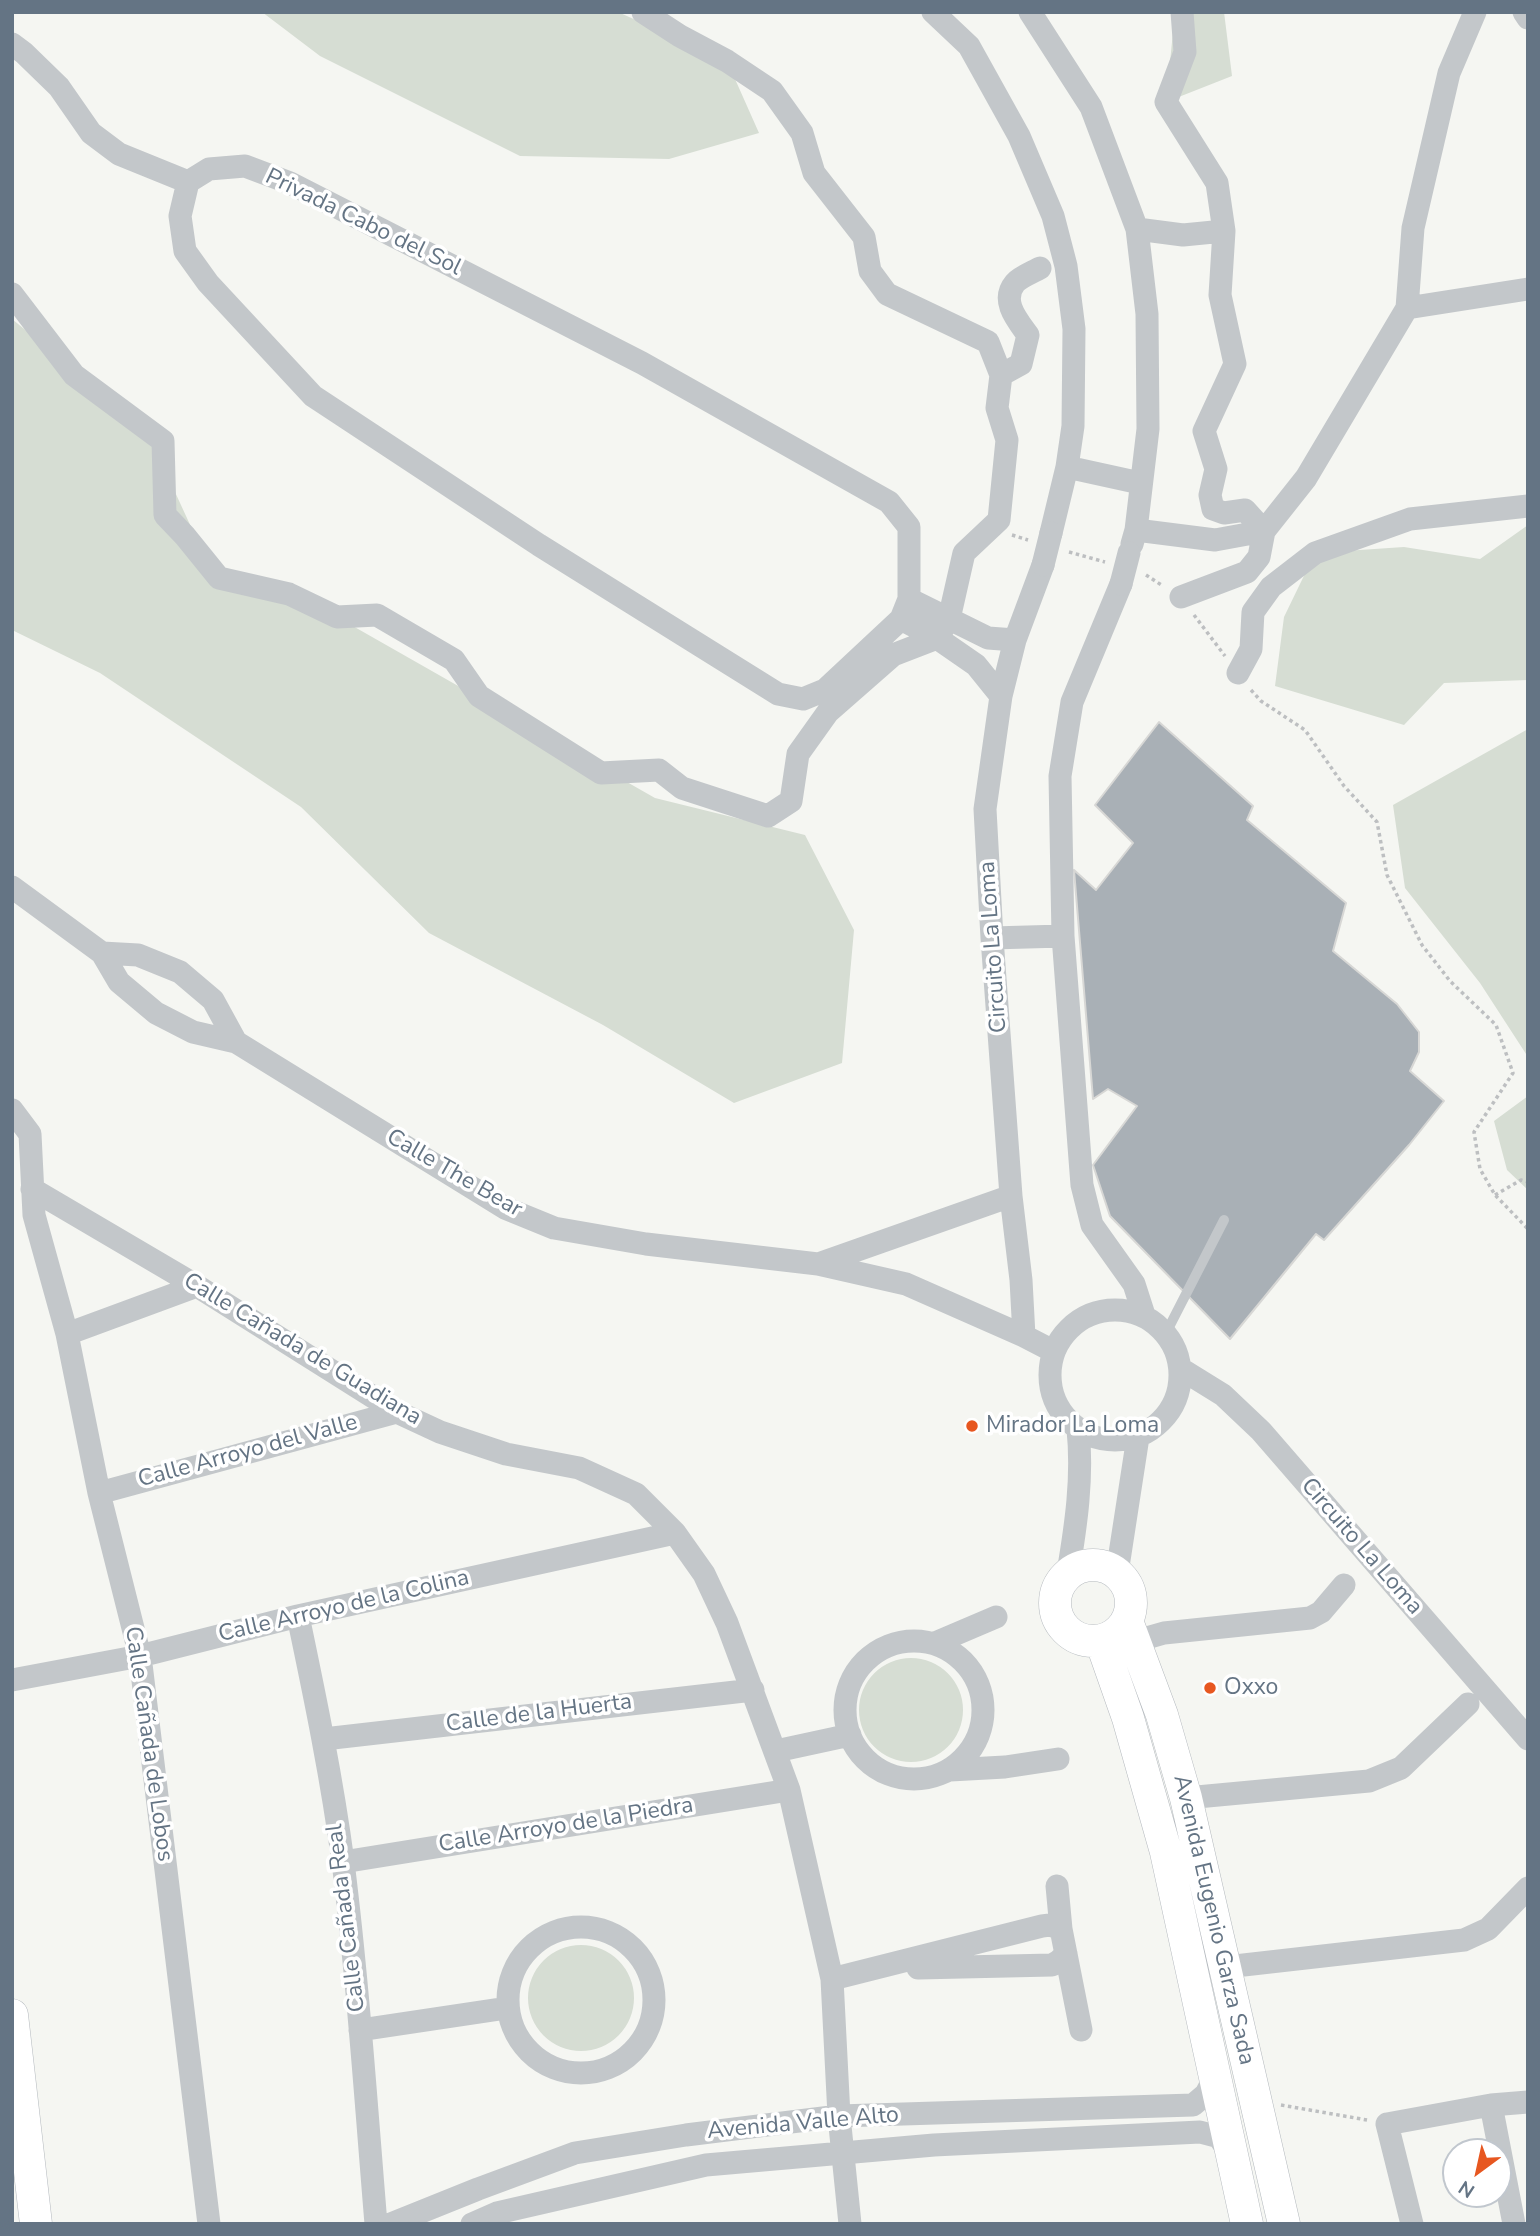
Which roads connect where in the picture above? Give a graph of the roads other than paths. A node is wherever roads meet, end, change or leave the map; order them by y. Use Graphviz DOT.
graph roads {
  1 [pos="643,12"];
  2 [pos="933,12"];
  3 [pos="1030,12"];
  4 [pos="1182,12"];
  5 [pos="1475,12"];
  6 [pos="1524,12"];
  7 [pos="1528,18"];
  8 [pos="12,44"];
  9 [pos="188,182"];
  10 [pos="1137,229"];
  11 [pos="1224,231"];
  12 [pos="1040,268"];
  13 [pos="1528,289"];
  14 [pos="12,294"];
  15 [pos="1408,308"];
  16 [pos="1000,374"];
  17 [pos="1067,467"];
  18 [pos="1140,483"];
  19 [pos="1528,506"];
  20 [pos="1136,530"];
  21 [pos="1264,531"];
  22 [pos="1259,557"];
  23 [pos="1271,587"];
  24 [pos="1181,597"];
  25 [pos="905,609"];
  26 [pos="943,629"];
  27 [pos="1015,640"];
  28 [pos="1238,673"];
  29 [pos="1002,696"];
  30 [pos="12,887"];
  31 [pos="1063,936"];
  32 [pos="992,938"];
  33 [pos="102,953"];
  34 [pos="236,1042"];
  35 [pos="12,1110"];
  36 [pos="32,1189"];
  37 [pos="1011,1196"];
  38 [pos="1224,1220"];
  39 [pos="818,1264"];
  40 [pos="197,1286"];
  41 [pos="1144,1315"];
  42 [pos="1166,1333"];
  43 [pos="67,1334"];
  44 [pos="1024,1336"];
  45 [pos="1053,1351"];
  46 [pos="1181,1369"];
  47 [pos="397,1412"];
  48 [pos="1078,1429"];
  49 [pos="1138,1437"];
  50 [pos="99,1493"];
  51 [pos="675,1533"];
  52 [pos="1068,1573"];
  53 [pos="1117,1573"];
  54 [pos="1344,1585"];
  55 [pos="298,1616"];
  56 [pos="996,1617"];
  57 [pos="1131,1631"];
  58 [pos="1101,1641"];
  59 [pos="935,1643"];
  60 [pos="140,1656"];
  61 [pos="12,1681"];
  62 [pos="753,1690"];
  63 [pos="1468,1704"];
  64 [pos="849,1735"];
  65 [pos="1528,1738"];
  66 [pos="324,1739"];
  67 [pos="776,1751"];
  68 [pos="1058,1759"];
  69 [pos="950,1770"];
  70 [pos="789,1790"];
  71 [pos="1186,1798"];
  72 [pos="1181,1849"];
  73 [pos="343,1862"];
  74 [pos="1057,1886"];
  75 [pos="1528,1888"];
  76 [pos="1060,1928"];
  77 [pos="1066,1954"];
  78 [pos="1226,1967"];
  79 [pos="877,1969"];
  80 [pos="832,1979"];
  81 [pos="507,2008"];
  82 [pos="12,2015"];
  83 [pos="360,2030"];
  84 [pos="1081,2030"];
  85 [pos="16,2068"];
  86 [pos="1215,2077"];
  87 [pos="1528,2102"];
  88 [pos="1491,2105"];
  89 [pos="839,2116"];
  90 [pos="843,2153"];
  91 [pos="1233,2158"];
  92 [pos="36,2224"];
  93 [pos="209,2224"];
  94 [pos="376,2224"];
  95 [pos="391,2224"];
  96 [pos="472,2224"];
  97 [pos="850,2224"];
  98 [pos="1247,2224"];
  99 [pos="1284,2224"];
  100 [pos="1412,2224"];
  101 [pos="1514,2224"];
  1 -- 16 [label="street"];
  2 -- 17 [label="street, Circuito La Loma"];
  3 -- 10 [label="street"];
  4 -- 11 [label="street"];
  5 -- 15 [label="street"];
  6 -- 7 [label="street"];
  8 -- 9 [label="street"];
  9 -- 25 [label="street, Privada Cabo del Sol"];
  9 -- 25 [label="street"];
  10 -- 11 [label="street"];
  10 -- 18 [label="street"];
  11 -- 21 [label="street"];
  12 -- 16 [label="street"];
  13 -- 15 [label="street"];
  14 -- 26 [label="street"];
  15 -- 21 [label="street"];
  16 -- 26 [label="street"];
  17 -- 18 [label="street"];
  17 -- 27 [label="street, Circuito La Loma"];
  18 -- 20 [label="street"];
  19 -- 23 [label="street"];
  20 -- 21 [label="street"];
  20 -- 31 [label="street"];
  21 -- 22 [label="street"];
  22 -- 23 [label="street"];
  22 -- 24 [label="street"];
  23 -- 28 [label="street"];
  25 -- 26 [label="street"];
  26 -- 27 [label="street"];
  26 -- 29 [label="street"];
  27 -- 29 [label="street, Circuito La Loma"];
  29 -- 32 [label="street, Circuito La Loma"];
  30 -- 33 [label="street, Calle The Bear"];
  31 -- 32 [label="street"];
  31 -- 41 [label="street"];
  32 -- 37 [label="street, Circuito La Loma"];
  33 -- 34 [label="street, Calle The Bear"];
  33 -- 34 [label="street, Calle The Bear"];
  34 -- 39 [label="street, Calle The Bear"];
  35 -- 36 [label="street"];
  36 -- 40 [label="street, Calle Cañada de Guadiana"];
  36 -- 43 [label="street, Calle Cañada de Lobos"];
  37 -- 39 [label="street, Calle The Bear"];
  37 -- 44 [label="street, Circuito La Loma"];
  38 -- 42 [label="lane"];
  39 -- 44 [label="street, Calle The Bear"];
  40 -- 43 [label="street"];
  40 -- 47 [label="street, Calle Cañada de Guadiana"];
  41 -- 42 [label="street"];
  41 -- 45 [label="street"];
  42 -- 46 [label="street"];
  43 -- 50 [label="street, Calle Cañada de Lobos"];
  44 -- 45 [label="street, Calle The Bear"];
  45 -- 48 [label="street"];
  46 -- 49 [label="street"];
  46 -- 65 [label="street, Circuito La Loma"];
  47 -- 50 [label="street, Calle Arroyo del Valle"];
  47 -- 51 [label="street, Calle Cañada de Guadiana"];
  48 -- 49 [label="street"];
  48 -- 52 [label="street"];
  49 -- 53 [label="street"];
  50 -- 60 [label="street, Calle Cañada de Lobos"];
  51 -- 55 [label="street, Calle Arroyo de la Colina"];
  51 -- 62 [label="street, Calle Cañada de Guadiana"];
  52 -- 53 [label="street"];
  52 -- 58 [label="street"];
  53 -- 57 [label="street"];
  54 -- 57 [label="street"];
  55 -- 60 [label="street, Calle Arroyo de la Colina"];
  55 -- 66 [label="street, Calle Cañada Real"];
  56 -- 59 [label="street"];
  57 -- 58 [label="street"];
  57 -- 71 [label="street, Avenida Eugenio Garza Sada"];
  58 -- 72 [label="street, Avenida Eugenio Garza Sada"];
  59 -- 64 [label="street"];
  59 -- 69 [label="street"];
  60 -- 61 [label="street, Calle Arroyo de la Colina"];
  60 -- 93 [label="street, Calle Cañada de Lobos"];
  62 -- 66 [label="street, Calle de la Huerta"];
  62 -- 67 [label="street, Calle Cañada de Guadiana"];
  63 -- 71 [label="street"];
  64 -- 67 [label="street"];
  64 -- 69 [label="street"];
  66 -- 73 [label="street, Calle Cañada Real"];
  67 -- 70 [label="street, Calle Cañada de Guadiana"];
  68 -- 69 [label="street"];
  70 -- 73 [label="street, Calle Arroyo de la Piedra"];
  70 -- 80 [label="street, Calle Cañada de Guadiana"];
  71 -- 72 [label="street, Avenida Eugenio Garza Sada"];
  72 -- 78 [label="street, Avenida Eugenio Garza Sada"];
  72 -- 86 [label="street, Avenida Eugenio Garza Sada"];
  73 -- 83 [label="street, Calle Cañada Real"];
  74 -- 76 [label="street"];
  75 -- 78 [label="street"];
  76 -- 77 [label="street"];
  76 -- 79 [label="street"];
  77 -- 79 [label="street"];
  77 -- 84 [label="street"];
  78 -- 99 [label="street, Avenida Eugenio Garza Sada"];
  79 -- 80 [label="street"];
  80 -- 89 [label="street, Calle Cañada de Guadiana"];
  81 -- 81 [label="street"];
  81 -- 83 [label="street"];
  82 -- 85 [label="street"];
  83 -- 94 [label="street, Calle Cañada Real"];
  85 -- 92 [label="street"];
  86 -- 89 [label="street, Avenida Valle Alto"];
  86 -- 91 [label="street, Avenida Eugenio Garza Sada"];
  87 -- 88 [label="street"];
  88 -- 100 [label="street"];
  88 -- 101 [label="street"];
  89 -- 90 [label="street, Calle Cañada de Guadiana"];
  89 -- 95 [label="street, Avenida Valle Alto"];
  90 -- 91 [label="street, Avenida Valle Alto"];
  90 -- 96 [label="street, Avenida Valle Alto"];
  90 -- 97 [label="street, Calle Cañada de Guadiana"];
  91 -- 98 [label="street, Avenida Eugenio Garza Sada"];
}
